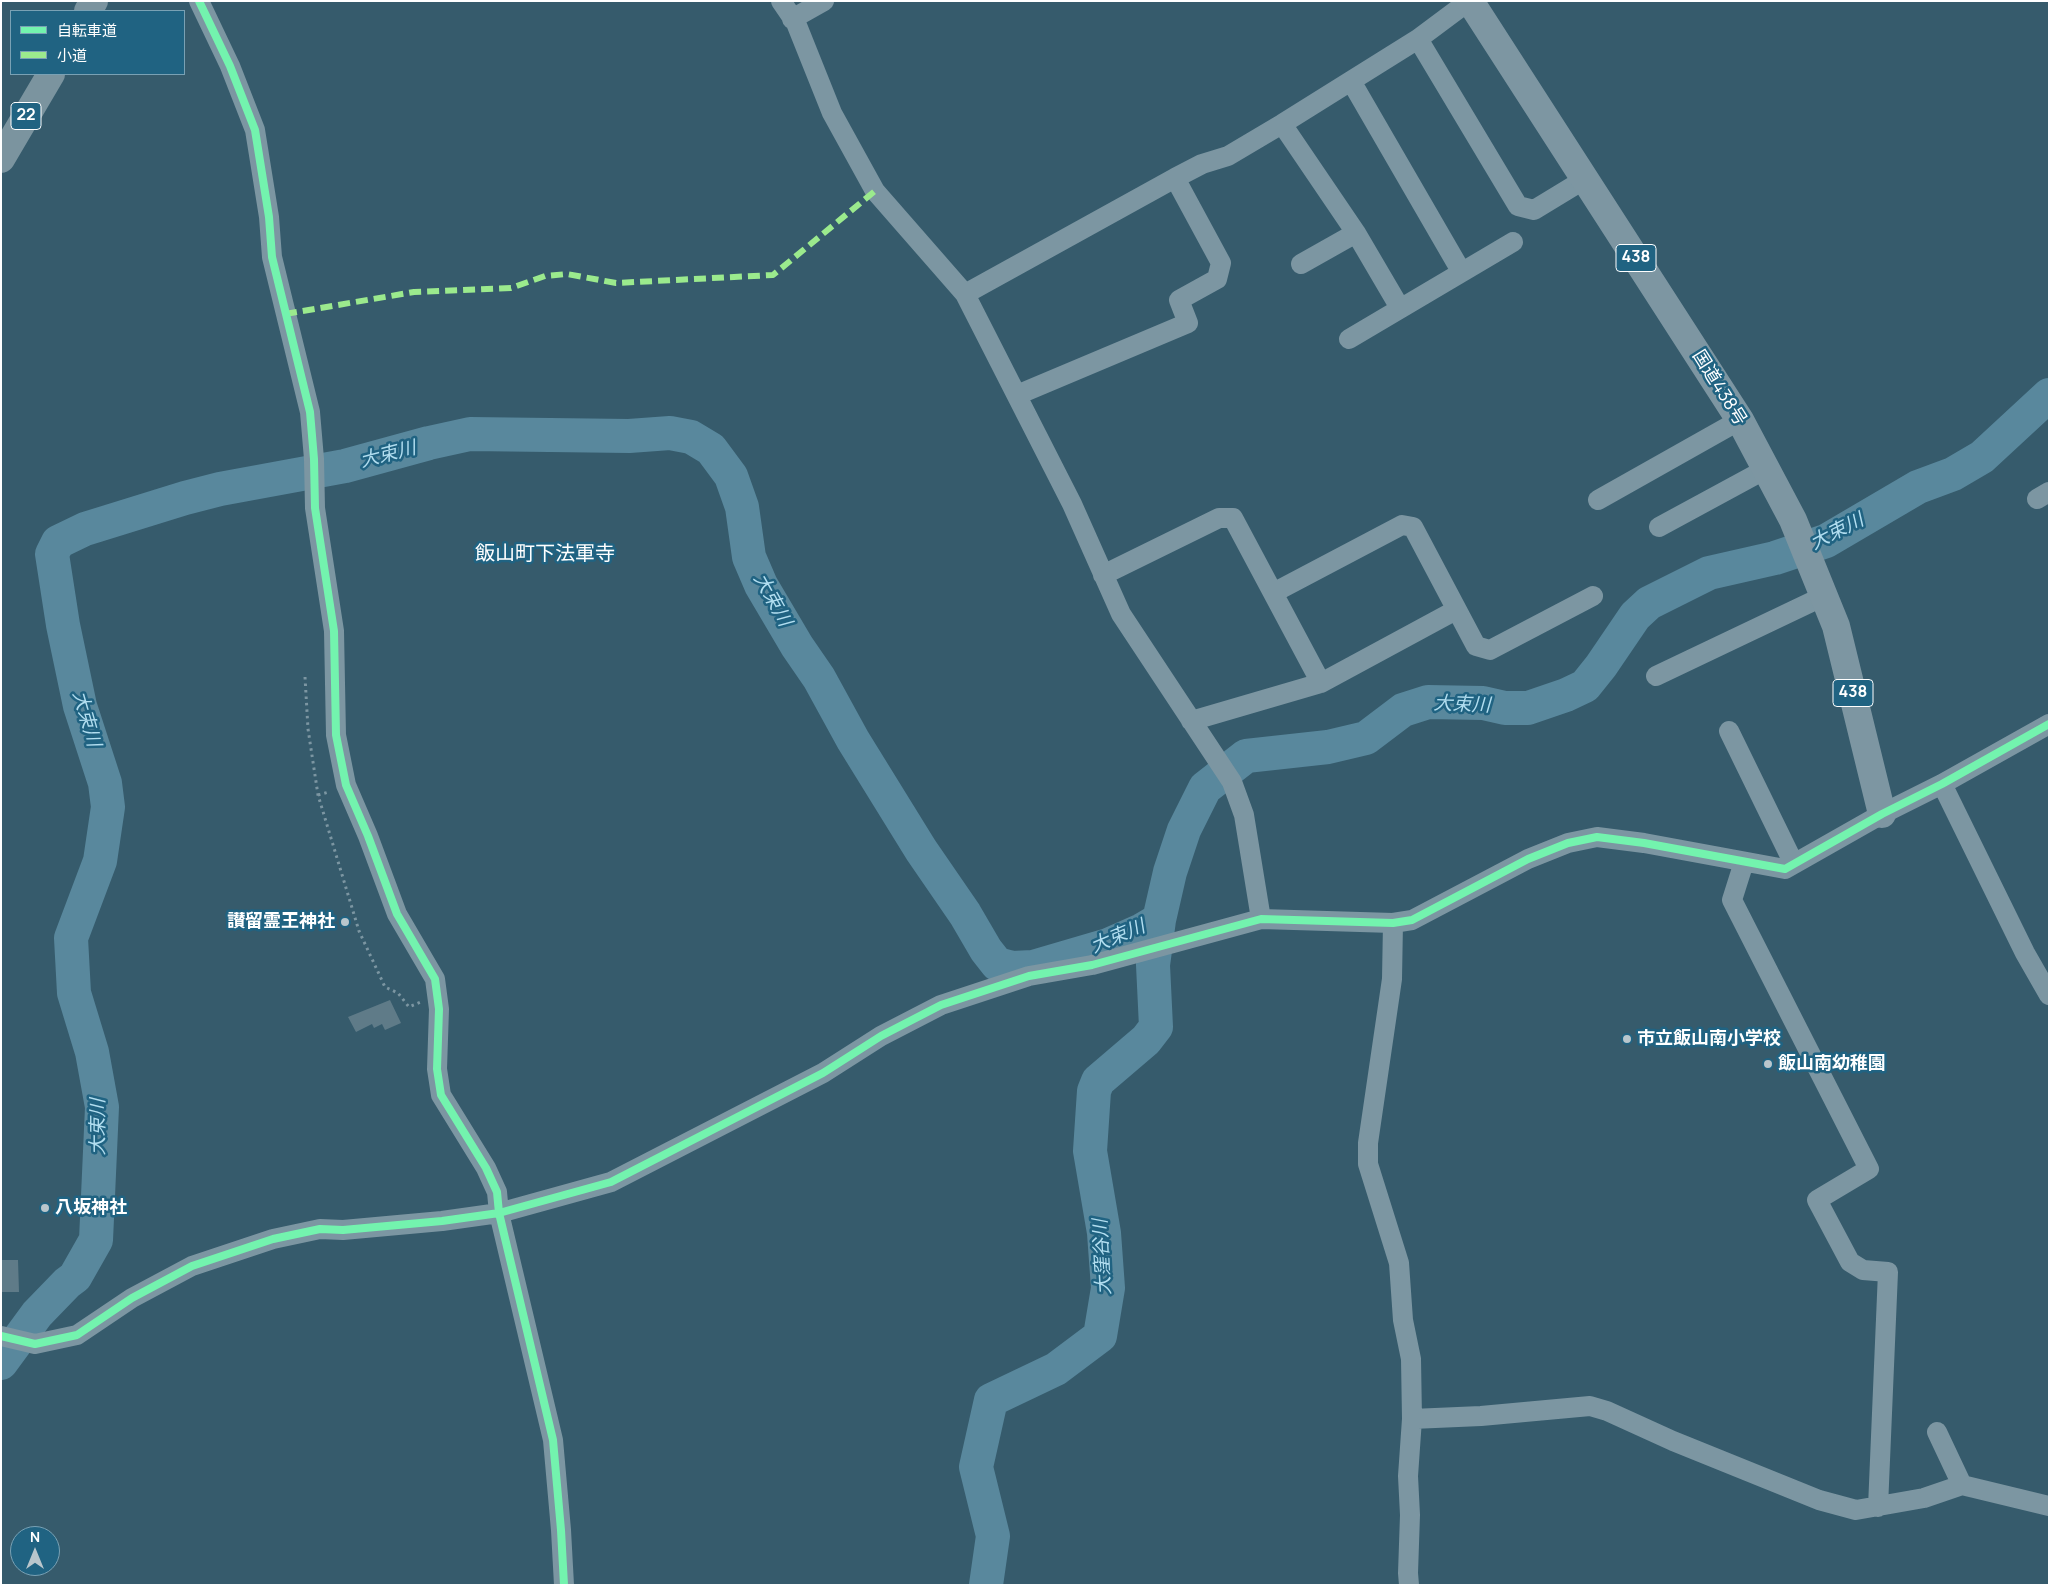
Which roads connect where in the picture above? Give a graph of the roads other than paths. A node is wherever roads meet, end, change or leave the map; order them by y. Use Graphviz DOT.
graph roads {
  1 [pos="199,1"];
  2 [pos="781,1"];
  3 [pos="824,1"];
  4 [pos="1469,1"];
  5 [pos="792,19"];
  6 [pos="1418,38"];
  7 [pos="51,75"];
  8 [pos="1351,81"];
  9 [pos="1282,124"];
  10 [pos="1,159"];
  11 [pos="1175,178"];
  12 [pos="1586,179"];
  13 [pos="1356,233"];
  14 [pos="1512,242"];
  15 [pos="1300,264"];
  16 [pos="1461,272"];
  17 [pos="965,294"];
  18 [pos="1400,308"];
  19 [pos="1349,339"];
  20 [pos="1017,395"];
  21 [pos="1740,420"];
  22 [pos="1766,469"];
  23 [pos="1598,500"];
  24 [pos="1659,527"];
  25 [pos="1103,575"];
  26 [pos="1820,585"];
  27 [pos="1273,593"];
  28 [pos="1593,596"];
  29 [pos="1456,610"];
  30 [pos="1656,676"];
  31 [pos="1321,683"];
  32 [pos="1191,721"];
  33 [pos="2049,724"];
  34 [pos="1729,731"];
  35 [pos="1942,784"];
  36 [pos="1882,814"];
  37 [pos="1744,862"];
  38 [pos="1794,864"];
  39 [pos="1261,919"];
  40 [pos="1393,923"];
  41 [pos="2048,994"];
  42 [pos="499,1213"];
  43 [pos="11,1338"];
  44 [pos="1412,1419"];
  45 [pos="1937,1432"];
  46 [pos="1962,1485"];
  47 [pos="2049,1506"];
  48 [pos="1878,1507"];
  49 [pos="564,1585"];
  50 [pos="1409,1585"];
  1 -- 42 [label="street"];
  2 -- 5 [label="street"];
  3 -- 5 [label="street"];
  4 -- 6 [label="street"];
  4 -- 12 [label="highway, 国道438号 / 438"];
  5 -- 17 [label="street"];
  6 -- 8 [label="street"];
  6 -- 12 [label="street"];
  7 -- 10 [label="main road, 22"];
  8 -- 9 [label="street"];
  8 -- 16 [label="street"];
  9 -- 11 [label="street"];
  9 -- 13 [label="street"];
  11 -- 17 [label="street"];
  11 -- 20 [label="street"];
  12 -- 21 [label="highway, 国道438号 / 438"];
  13 -- 15 [label="street"];
  13 -- 18 [label="street"];
  14 -- 16 [label="street"];
  16 -- 18 [label="street"];
  17 -- 20 [label="street"];
  18 -- 19 [label="street"];
  20 -- 25 [label="street"];
  21 -- 22 [label="highway, 国道438号 / 438"];
  21 -- 23 [label="street"];
  22 -- 24 [label="street"];
  22 -- 26 [label="highway, 国道438号 / 438"];
  25 -- 27 [label="street"];
  25 -- 32 [label="street"];
  26 -- 30 [label="street"];
  26 -- 36 [label="highway, 国道438号 / 438"];
  27 -- 29 [label="street"];
  27 -- 31 [label="street"];
  28 -- 29 [label="street"];
  29 -- 31 [label="street"];
  31 -- 32 [label="street"];
  32 -- 39 [label="street"];
  33 -- 35 [label="street"];
  34 -- 38 [label="street"];
  35 -- 36 [label="street"];
  35 -- 41 [label="street"];
  36 -- 38 [label="street"];
  37 -- 38 [label="street"];
  37 -- 40 [label="street"];
  37 -- 48 [label="street"];
  39 -- 40 [label="street"];
  39 -- 42 [label="street"];
  40 -- 44 [label="street"];
  42 -- 43 [label="street"];
  42 -- 49 [label="street"];
  44 -- 48 [label="street"];
  44 -- 50 [label="street"];
  45 -- 46 [label="street"];
  46 -- 47 [label="street"];
  46 -- 48 [label="street"];
}
